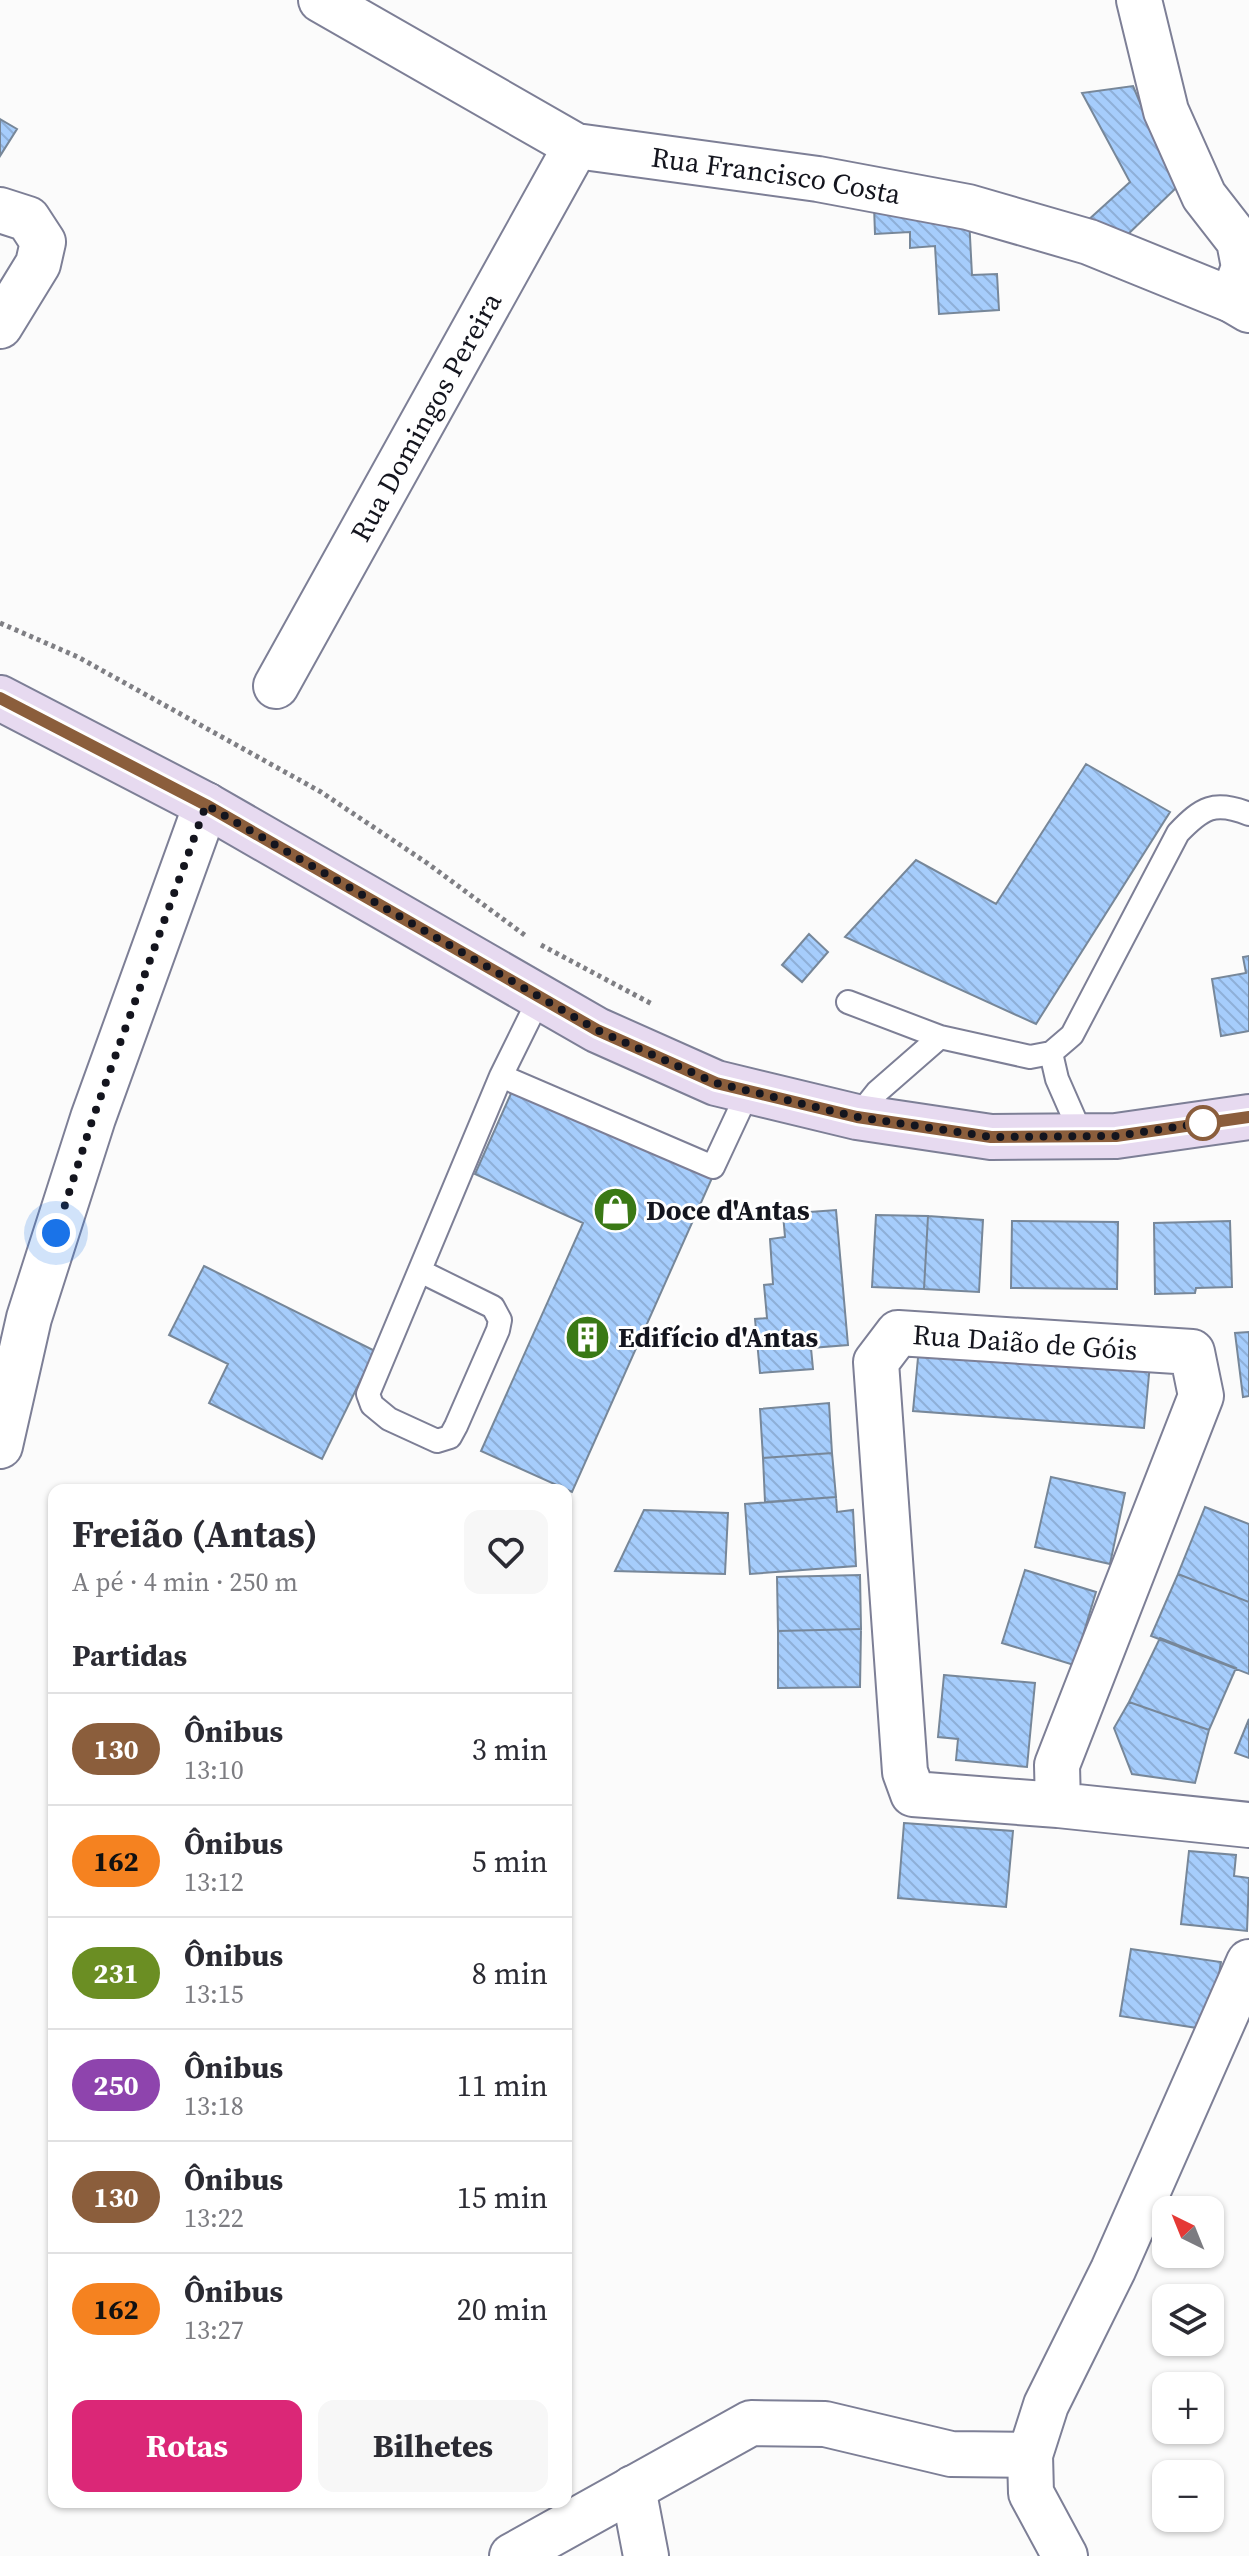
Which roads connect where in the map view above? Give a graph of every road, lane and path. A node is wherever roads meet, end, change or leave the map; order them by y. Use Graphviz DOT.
graph roads {
  1 [pos="321,0"];
  2 [pos="1139,0"];
  3 [pos="576,146"];
  4 [pos="0,210"];
  5 [pos="1240,305"];
  6 [pos="0,326"];
  7 [pos="0,623"];
  8 [pos="276,686"];
  9 [pos="0,698"];
  10 [pos="206,805"];
  11 [pos="1249,814"];
  12 [pos="527,937"];
  13 [pos="540,944"];
  14 [pos="540,997"];
  15 [pos="848,1002"];
  16 [pos="661,1009"];
  17 [pos="940,1037"];
  18 [pos="1051,1053"];
  19 [pos="501,1076"];
  20 [pos="748,1092"];
  21 [pos="857,1117"];
  22 [pos="1249,1117"];
  23 [pos="1082,1136"];
  24 [pos="420,1271"];
  25 [pos="0,1446"];
  26 [pos="1058,1805"];
  27 [pos="1249,1825"];
  28 [pos="1249,1962"];
  29 [pos="1030,2455"];
  30 [pos="633,2488"];
  31 [pos="512,2556"];
  32 [pos="646,2556"];
  33 [pos="1065,2556"];
  1 -- 3 [label="street, Rua Francisco Costa"];
  2 -- 5 [label="street"];
  3 -- 5 [label="street, Rua Francisco Costa"];
  3 -- 8 [label="street, Rua Domingos Pereira"];
  4 -- 6 [label="street"];
  7 -- 12 [label="path"];
  9 -- 10 [label="main road"];
  10 -- 14 [label="main road"];
  10 -- 25 [label="street"];
  11 -- 18 [label="lane"];
  13 -- 16 [label="path"];
  14 -- 19 [label="lane"];
  14 -- 20 [label="main road"];
  15 -- 17 [label="lane"];
  17 -- 18 [label="lane"];
  17 -- 21 [label="lane"];
  18 -- 23 [label="lane"];
  19 -- 20 [label="lane"];
  19 -- 24 [label="lane"];
  20 -- 21 [label="main road"];
  21 -- 23 [label="main road"];
  22 -- 23 [label="main road"];
  24 -- 24 [label="lane"];
  26 -- 26 [label="street, Rua Daião de Góis"];
  26 -- 27 [label="street, Rua Daião de Góis"];
  28 -- 29 [label="street"];
  29 -- 30 [label="street"];
  29 -- 33 [label="street"];
  30 -- 31 [label="street"];
  30 -- 32 [label="street"];
}
